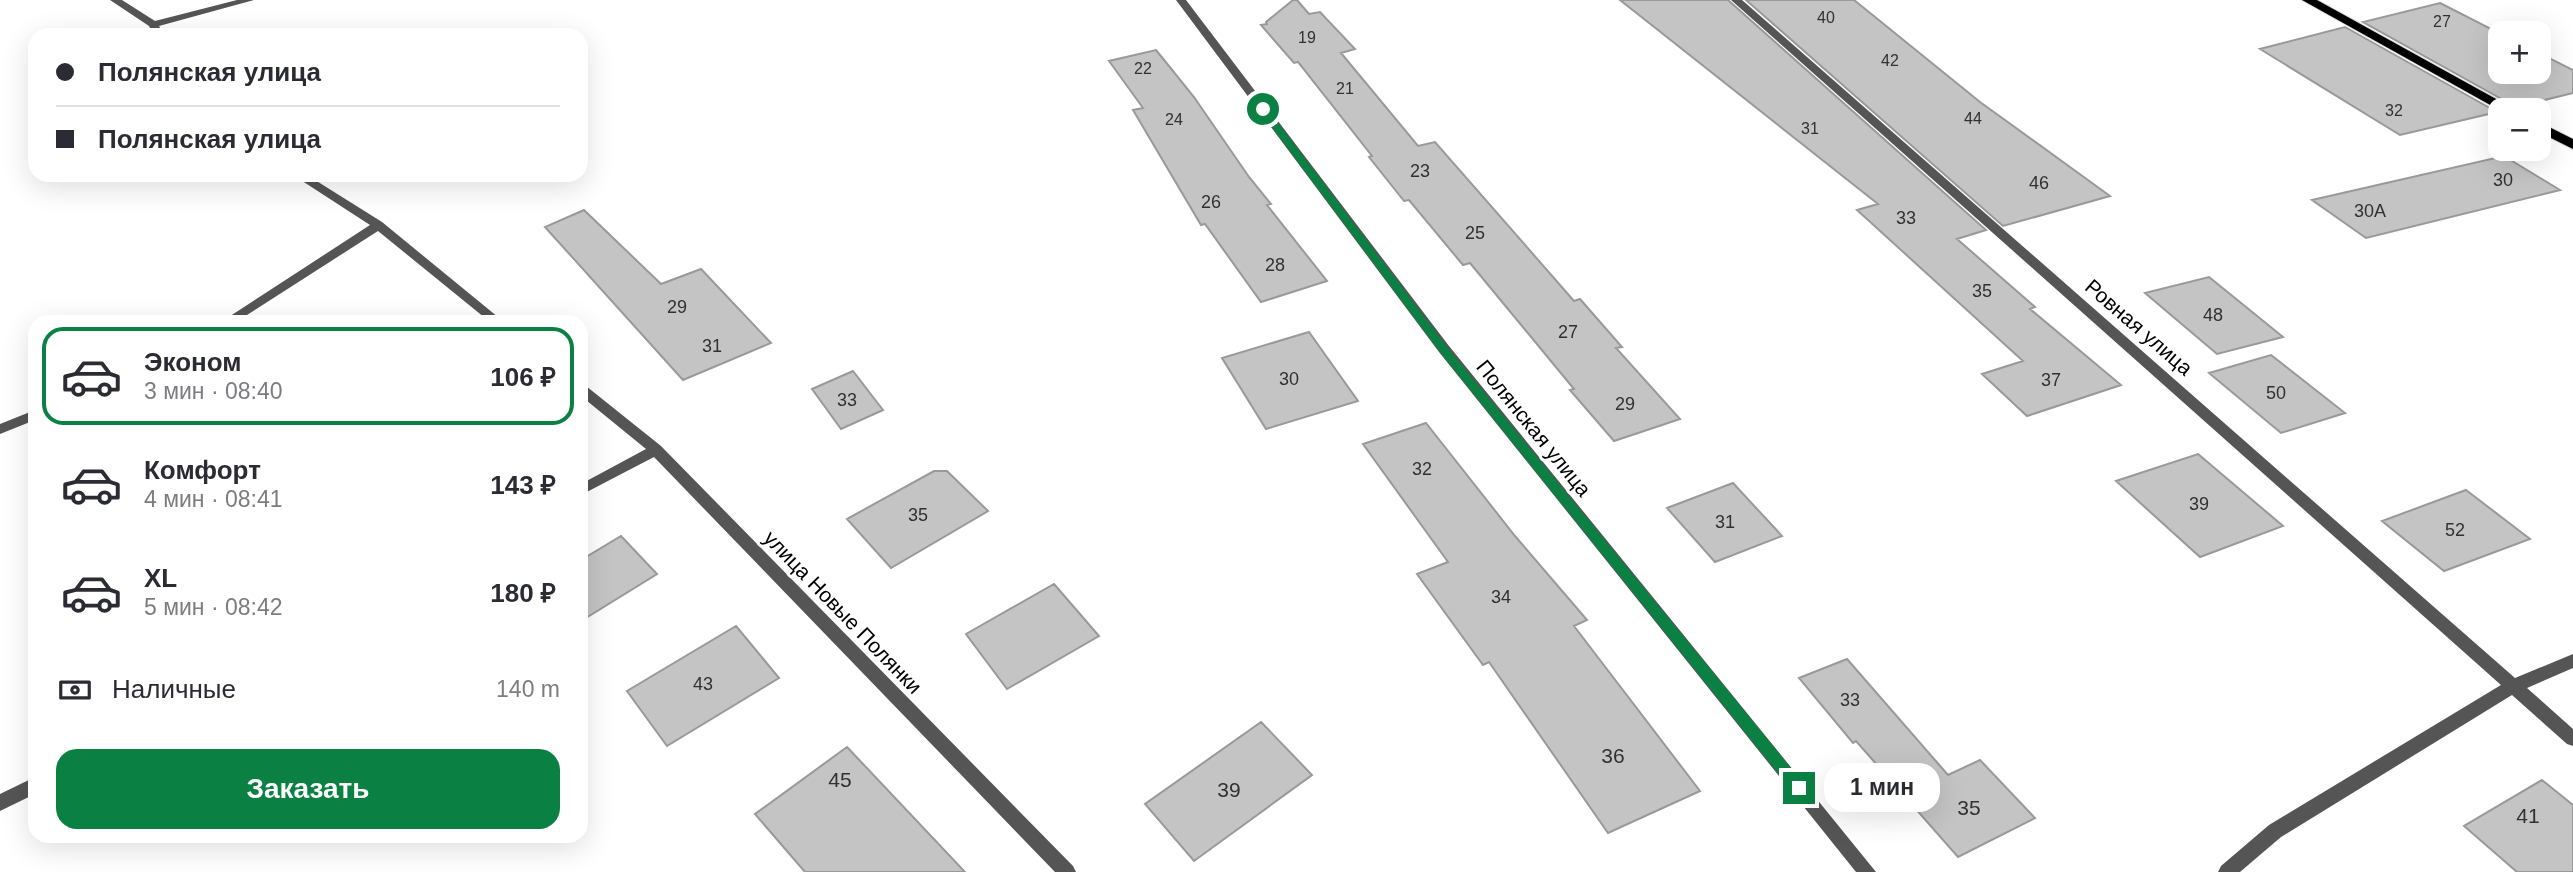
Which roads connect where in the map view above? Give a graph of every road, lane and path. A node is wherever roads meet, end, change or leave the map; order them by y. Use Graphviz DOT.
graph roads {
  1 [pos="115,0"];
  2 [pos="248,0"];
  3 [pos="1181,0"];
  4 [pos="1736,0"];
  5 [pos="2308,0"];
  6 [pos="153,24"];
  7 [pos="155,28"];
  8 [pos="2488,98"];
  9 [pos="2551,133"];
  10 [pos="2573,145"];
  11 [pos="310,182"];
  12 [pos="378,225"];
  13 [pos="238,315"];
  14 [pos="489,315"];
  15 [pos="588,395"];
  16 [pos="28,418"];
  17 [pos="0,429"];
  18 [pos="656,450"];
  19 [pos="588,486"];
  20 [pos="2573,661"];
  21 [pos="2514,687"];
  22 [pos="2573,739"];
  23 [pos="28,789"];
  24 [pos="0,803"];
  25 [pos="1067,872"];
  26 [pos="1867,872"];
  27 [pos="2227,872"];
  1 -- 6 [label="street"];
  2 -- 6 [label="street"];
  3 -- 26 [label="street, Полянская улица"];
  4 -- 21 [label="street, Ровная улица"];
  5 -- 8 [label="main road"];
  6 -- 7 [label="street"];
  9 -- 10 [label="main road"];
  11 -- 12 [label="street"];
  12 -- 13 [label="street"];
  12 -- 14 [label="street"];
  15 -- 18 [label="street, улица Новые Полянки"];
  16 -- 17 [label="street"];
  18 -- 19 [label="street"];
  18 -- 25 [label="street, улица Новые Полянки"];
  20 -- 21 [label="street"];
  21 -- 22 [label="street, Ровная улица"];
  21 -- 27 [label="street"];
  23 -- 24 [label="street"];
}
